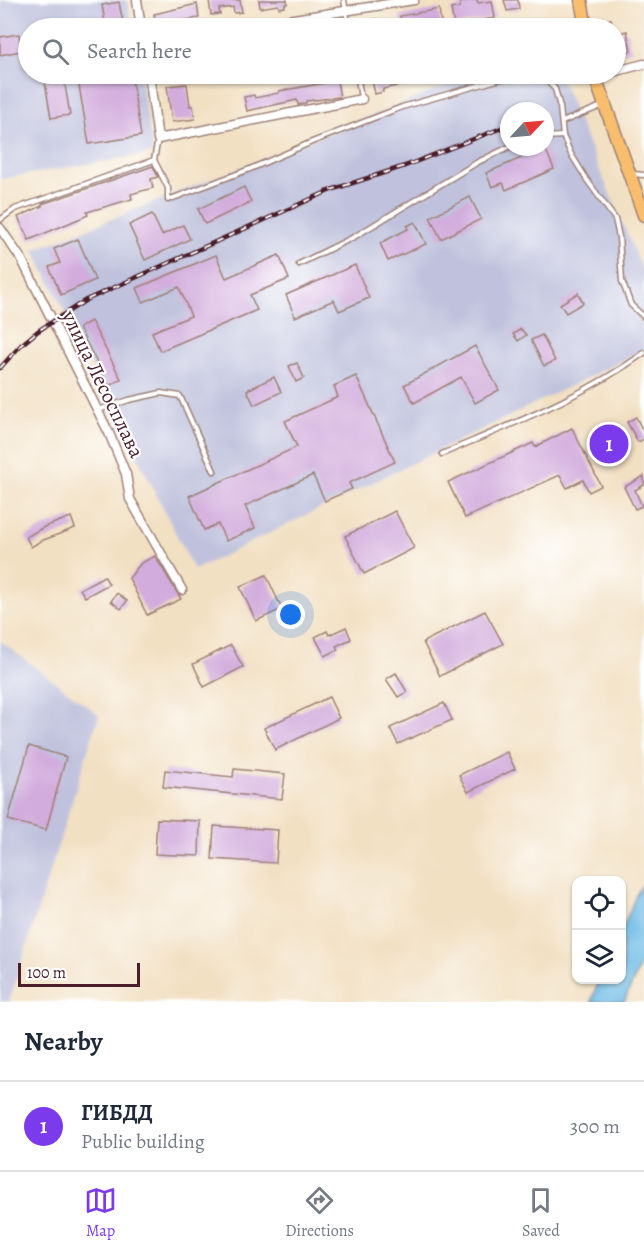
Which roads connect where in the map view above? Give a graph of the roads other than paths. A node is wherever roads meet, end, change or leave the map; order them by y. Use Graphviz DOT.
graph roads {
  1 [pos="137,0"];
  2 [pos="344,0"];
  3 [pos="414,0"];
  4 [pos="581,0"];
  5 [pos="346,11"];
  6 [pos="140,18"];
  7 [pos="301,18"];
  8 [pos="347,18"];
  9 [pos="584,18"];
  10 [pos="644,64"];
  11 [pos="626,68"];
  12 [pos="150,84"];
  13 [pos="359,84"];
  14 [pos="483,84"];
  15 [pos="550,84"];
  16 [pos="600,84"];
  17 [pos="362,99"];
  18 [pos="605,105"];
  19 [pos="562,122"];
  20 [pos="554,136"];
  21 [pos="563,136"];
  22 [pos="158,139"];
  23 [pos="500,151"];
  24 [pos="154,160"];
  25 [pos="630,174"];
  26 [pos="644,175"];
  27 [pos="644,215"];
  28 [pos="0,220"];
  29 [pos="0,228"];
  30 [pos="299,264"];
  31 [pos="644,317"];
  32 [pos="644,353"];
  33 [pos="97,410"];
  34 [pos="442,453"];
  35 [pos="214,471"];
  36 [pos="182,590"];
  1 -- 6 [label="street"];
  2 -- 5 [label="lane"];
  3 -- 5 [label="street"];
  4 -- 9 [label="main road"];
  5 -- 7 [label="street"];
  5 -- 8 [label="lane"];
  10 -- 11 [label="street"];
  12 -- 22 [label="street"];
  13 -- 17 [label="lane"];
  14 -- 24 [label="lane"];
  15 -- 19 [label="lane"];
  16 -- 18 [label="main road"];
  17 -- 22 [label="street"];
  18 -- 19 [label="lane"];
  18 -- 25 [label="main road"];
  19 -- 21 [label="lane"];
  20 -- 21 [label="lane"];
  21 -- 31 [label="lane"];
  22 -- 24 [label="lane"];
  23 -- 30 [label="lane"];
  24 -- 28 [label="lane"];
  25 -- 26 [label="lane"];
  25 -- 27 [label="main road"];
  29 -- 33 [label="street, улица Лесосплава"];
  32 -- 34 [label="lane"];
  33 -- 35 [label="lane"];
  33 -- 36 [label="street, улица Лесосплава"];
}
